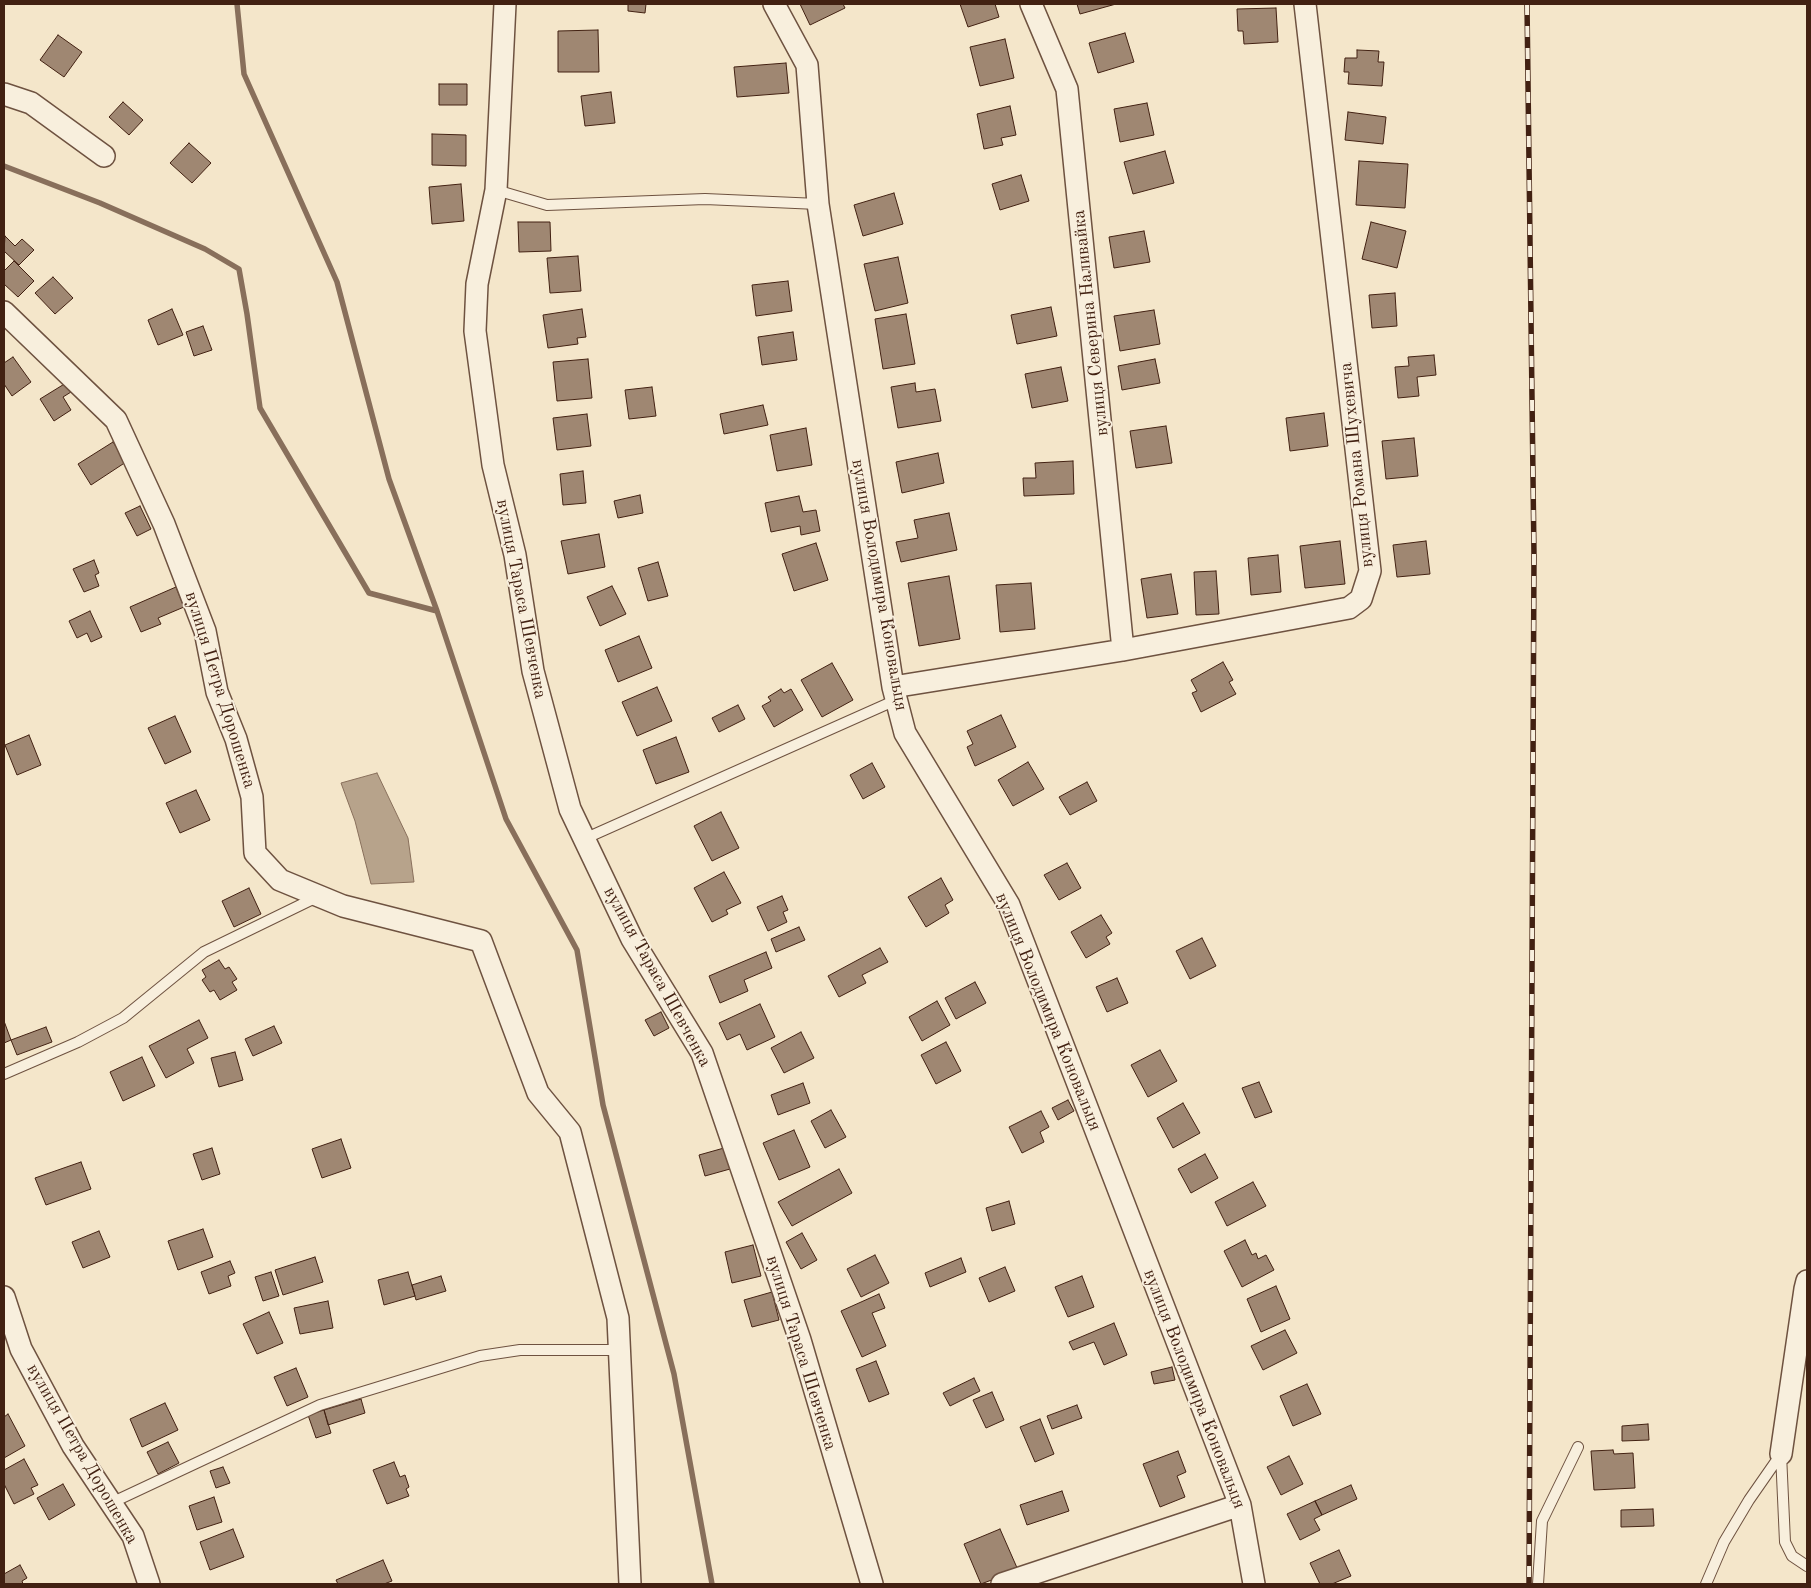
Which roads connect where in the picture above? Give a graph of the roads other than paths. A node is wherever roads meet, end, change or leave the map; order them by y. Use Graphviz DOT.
graph roads {
  1 [pos="505,4"];
  2 [pos="774,4"];
  3 [pos="1031,4"];
  4 [pos="1306,4"];
  5 [pos="4,94"];
  6 [pos="104,156"];
  7 [pos="496,190"];
  8 [pos="818,204"];
  9 [pos="4,312"];
  10 [pos="1123,650"];
  11 [pos="895,693"];
  12 [pos="584,839"];
  13 [pos="318,896"];
  14 [pos="4,1074"];
  15 [pos="1807,1281"];
  16 [pos="4,1297"];
  17 [pos="620,1350"];
  18 [pos="1578,1447"];
  19 [pos="1781,1454"];
  20 [pos="111,1503"];
  21 [pos="1240,1505"];
  22 [pos="1807,1566"];
  23 [pos="149,1584"];
  24 [pos="630,1584"];
  25 [pos="872,1584"];
  26 [pos="1002,1584"];
  27 [pos="1254,1584"];
  28 [pos="1538,1584"];
  29 [pos="1706,1584"];
  1 -- 7 [label="street, вулиця Тараса Шевченка"];
  2 -- 8 [label="street, вулиця Володимира Коновальця"];
  3 -- 10 [label="street, вулиця Северина Наливайка"];
  4 -- 10 [label="street, вулиця Романа Шухевича"];
  5 -- 6 [label="street"];
  7 -- 8 [label="lane"];
  7 -- 12 [label="street, вулиця Тараса Шевченка"];
  8 -- 11 [label="street, вулиця Володимира Коновальця"];
  9 -- 13 [label="street, вулиця Петра Дорошенка"];
  10 -- 11 [label="street, вулиця Романа Шухевича"];
  11 -- 12 [label="lane"];
  11 -- 21 [label="street, вулиця Володимира Коновальця"];
  12 -- 25 [label="street, вулиця Тараса Шевченка"];
  13 -- 14 [label="lane"];
  13 -- 17 [label="street, вулиця Петра Дорошенка"];
  15 -- 19 [label="street"];
  16 -- 20 [label="street, вулиця Петра Дорошенка"];
  17 -- 20 [label="lane"];
  17 -- 24 [label="street"];
  18 -- 28 [label="lane"];
  19 -- 22 [label="lane"];
  19 -- 29 [label="lane"];
  20 -- 23 [label="street, вулиця Петра Дорошенка"];
  21 -- 26 [label="street"];
  21 -- 27 [label="street, вулиця Володимира Коновальця"];
}
